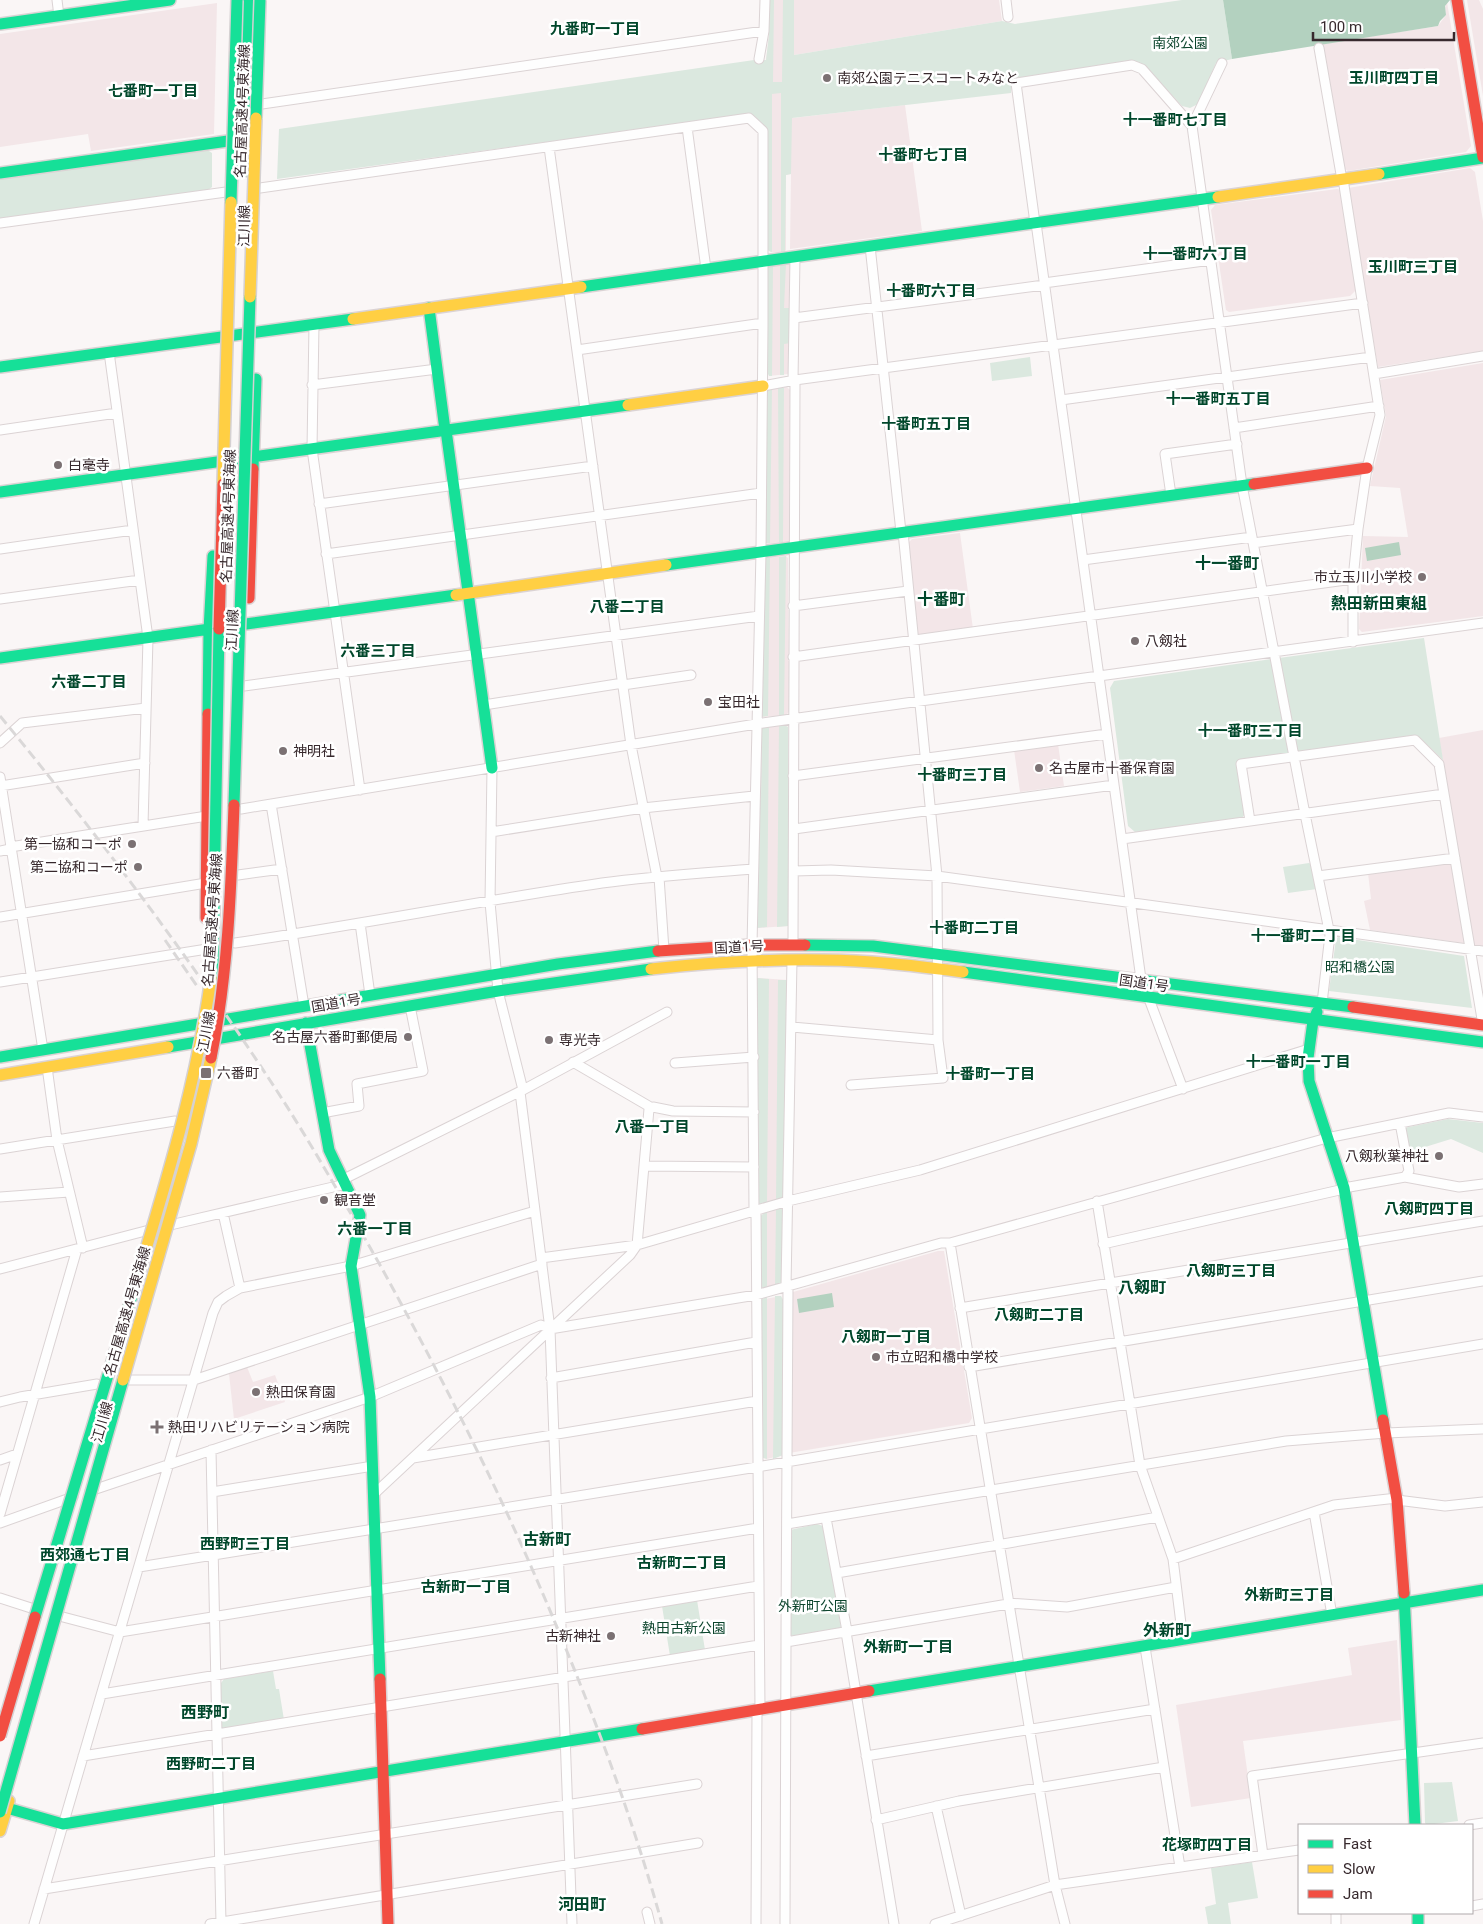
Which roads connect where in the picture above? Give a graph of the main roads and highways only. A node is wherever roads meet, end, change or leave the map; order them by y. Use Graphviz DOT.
graph roads {
  1 [pos="170,0"];
  2 [pos="232,0"];
  3 [pos="237,0"];
  4 [pos="248,0"];
  5 [pos="260,0"];
  6 [pos="266,0"];
  7 [pos="1457,2"];
  8 [pos="0,24"];
  9 [pos="228,141"];
  10 [pos="1483,157"];
  11 [pos="0,173"];
  12 [pos="231,204"];
  13 [pos="259,225"];
  14 [pos="429,308"];
  15 [pos="257,331"];
  16 [pos="222,337"];
  17 [pos="0,367"];
  18 [pos="763,386"];
  19 [pos="446,430"];
  20 [pos="254,456"];
  21 [pos="217,462"];
  22 [pos="1367,468"];
  23 [pos="0,492"];
  24 [pos="468,593"];
  25 [pos="248,623"];
  26 [pos="209,630"];
  27 [pos="0,658"];
  28 [pos="492,768"];
  29 [pos="206,888"];
  30 [pos="1322,1003"];
  31 [pos="225,1020"];
  32 [pos="1313,1021"];
  33 [pos="306,1023"];
  34 [pos="198,1024"];
  35 [pos="1483,1025"];
  36 [pos="222,1038"];
  37 [pos="194,1042"];
  38 [pos="1483,1042"];
  39 [pos="0,1057"];
  40 [pos="0,1075"];
  41 [pos="144,1232"];
  42 [pos="90,1516"];
  43 [pos="1483,1590"];
  44 [pos="1405,1603"];
  45 [pos="3,1714"];
  46 [pos="0,1736"];
  47 [pos="382,1772"];
  48 [pos="0,1774"];
  49 [pos="2,1809"];
  50 [pos="1415,1824"];
  51 [pos="0,1831"];
  52 [pos="388,1924"];
  1 -- 8 [label="main road"];
  2 -- 9 [label="main road, 江川線"];
  3 -- 12 [label="main road, 名古屋高速4号東海線, bridge"];
  4 -- 13 [label="main road"];
  5 -- 49 [label="main road, 名古屋高速4号東海線, bridge"];
  6 -- 13 [label="main road, 江川線"];
  7 -- 10 [label="main road"];
  9 -- 11 [label="main road"];
  9 -- 16 [label="main road, 江川線"];
  10 -- 14 [label="main road"];
  12 -- 29 [label="main road"];
  12 -- 45 [label="main road, 名古屋高速4号東海線, bridge"];
  13 -- 15 [label="main road, 江川線"];
  14 -- 15 [label="main road"];
  14 -- 19 [label="main road"];
  15 -- 16 [label="main road"];
  15 -- 20 [label="main road, 江川線"];
  16 -- 17 [label="main road"];
  16 -- 21 [label="main road, 江川線"];
  18 -- 19 [label="main road"];
  19 -- 20 [label="main road"];
  19 -- 24 [label="main road"];
  20 -- 21 [label="main road"];
  20 -- 25 [label="main road, 江川線"];
  21 -- 23 [label="main road"];
  21 -- 26 [label="main road, 江川線"];
  22 -- 24 [label="main road"];
  24 -- 25 [label="main road"];
  24 -- 28 [label="main road"];
  25 -- 26 [label="main road"];
  25 -- 31 [label="main road, 江川線"];
  26 -- 27 [label="main road"];
  26 -- 29 [label="main road, 江川線"];
  29 -- 34 [label="main road, 江川線"];
  30 -- 31 [label="main road, 国道1号"];
  30 -- 32 [label="main road"];
  30 -- 35 [label="main road, 国道1号"];
  31 -- 34 [label="main road, 国道1号"];
  31 -- 36 [label="main road, 江川線"];
  32 -- 33 [label="main road, 国道1号"];
  32 -- 38 [label="main road, 国道1号"];
  32 -- 44 [label="main road"];
  33 -- 36 [label="main road, 国道1号"];
  33 -- 47 [label="main road"];
  34 -- 37 [label="main road, 江川線"];
  34 -- 39 [label="main road, 国道1号"];
  36 -- 37 [label="main road, 国道1号"];
  36 -- 42 [label="main road, 江川線"];
  37 -- 40 [label="main road, 国道1号"];
  37 -- 41 [label="main road, 江川線"];
  41 -- 45 [label="main road, 江川線"];
  41 -- 45 [label="main road"];
  42 -- 48 [label="main road"];
  42 -- 49 [label="main road, 江川線"];
  43 -- 44 [label="main road"];
  44 -- 47 [label="main road"];
  44 -- 50 [label="main road"];
  45 -- 46 [label="main road, 名古屋高速4号東海線, bridge"];
  47 -- 49 [label="main road"];
  47 -- 52 [label="main road"];
  49 -- 51 [label="main road, 江川線"];
}
